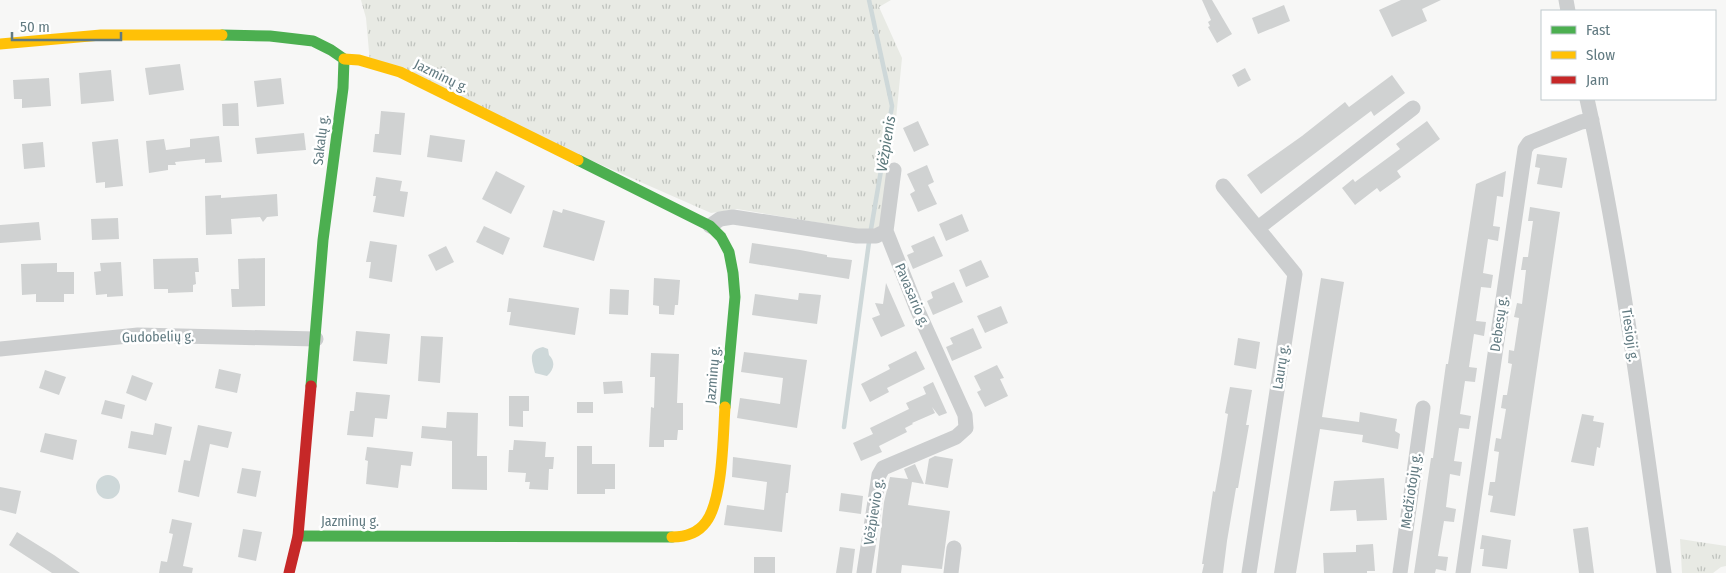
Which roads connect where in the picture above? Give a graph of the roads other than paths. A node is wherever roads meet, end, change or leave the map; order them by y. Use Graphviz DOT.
graph roads {
  1 [pos="0,44"];
  2 [pos="344,59"];
  3 [pos="1587,100"];
  4 [pos="1413,108"];
  5 [pos="1592,120"];
  6 [pos="894,170"];
  7 [pos="1222,186"];
  8 [pos="710,226"];
  9 [pos="1258,228"];
  10 [pos="886,231"];
  11 [pos="316,339"];
  12 [pos="0,349"];
  13 [pos="1423,408"];
  14 [pos="965,415"];
  15 [pos="298,536"];
  16 [pos="954,548"];
  17 [pos="289,573"];
  18 [pos="864,573"];
  19 [pos="951,573"];
  20 [pos="1249,573"];
  21 [pos="1400,573"];
  22 [pos="1463,573"];
  23 [pos="1664,573"];
  1 -- 2 [label="street"];
  2 -- 8 [label="street, Jazminų g."];
  2 -- 11 [label="street, Sakalų g."];
  3 -- 5 [label="street, Tiesioji g."];
  4 -- 9 [label="street"];
  5 -- 22 [label="street, Debesų g."];
  5 -- 23 [label="street, Tiesioji g."];
  6 -- 10 [label="street, Pavasario g."];
  7 -- 9 [label="street, Laurų g."];
  8 -- 10 [label="street"];
  8 -- 15 [label="street, Jazminų g."];
  9 -- 20 [label="street, Laurų g."];
  10 -- 14 [label="street, Pavasario g."];
  11 -- 12 [label="street, Gudobelių g."];
  11 -- 15 [label="street, Sakalų g."];
  13 -- 21 [label="street, Medžiotojų g."];
  14 -- 18 [label="street, Vėžpievio g."];
  15 -- 17 [label="street, Sakalų g."];
  16 -- 19 [label="street"];
}
